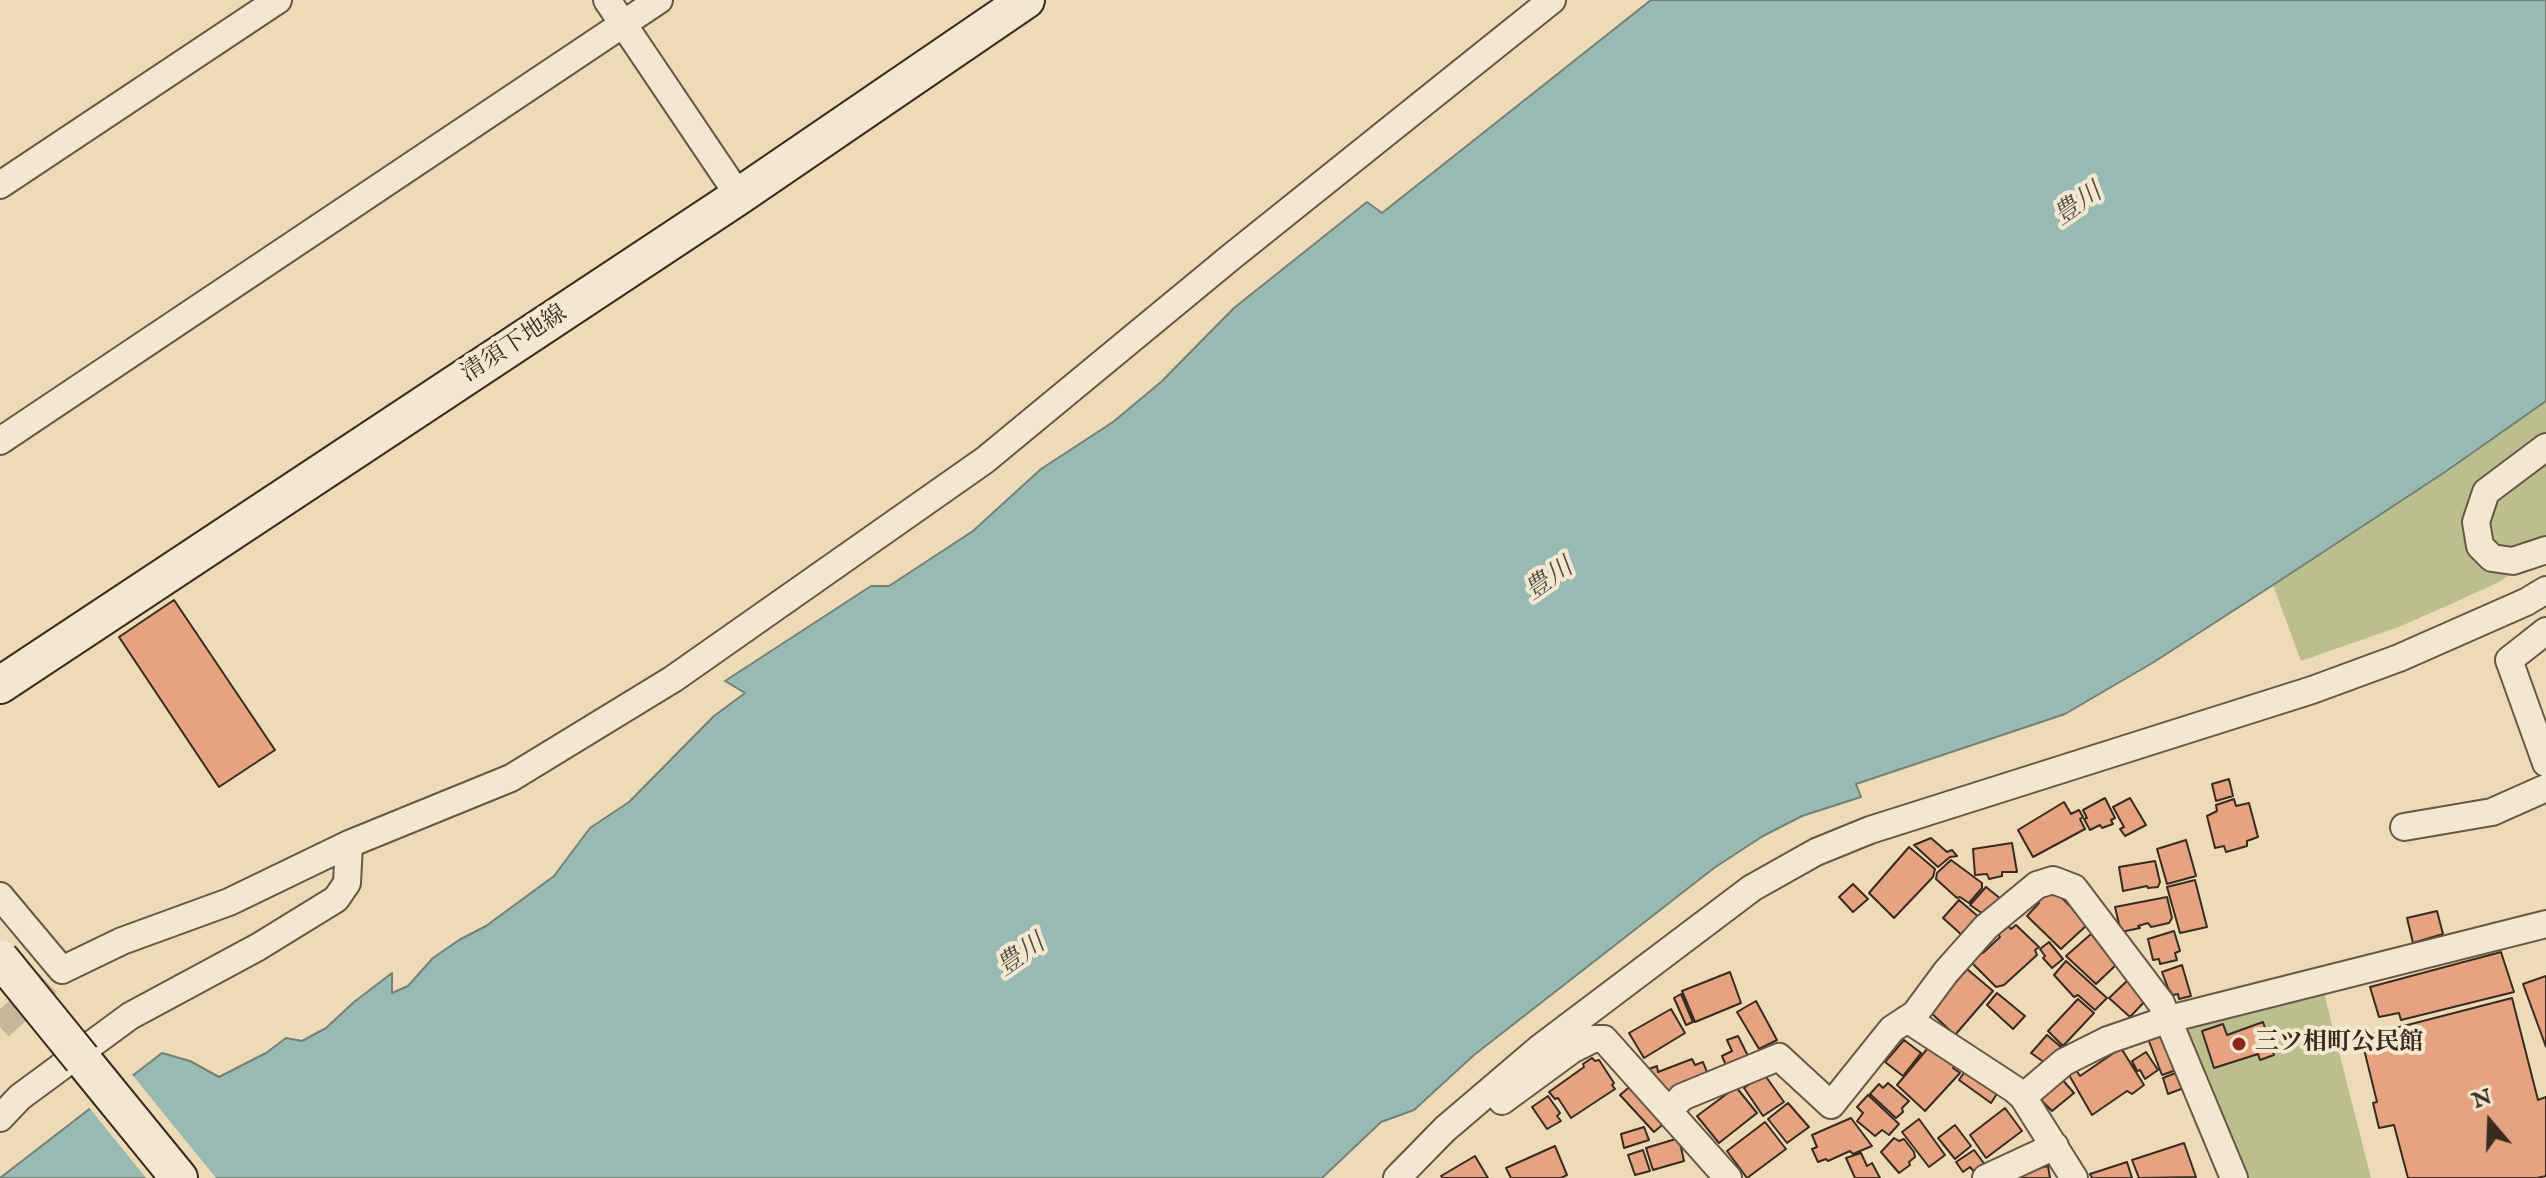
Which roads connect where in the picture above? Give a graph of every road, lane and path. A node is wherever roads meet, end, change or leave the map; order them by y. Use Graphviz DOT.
graph roads {
  1 [pos="278,0"];
  2 [pos="607,0"];
  3 [pos="659,0"];
  4 [pos="1026,0"];
  5 [pos="1552,0"];
  6 [pos="623,24"];
  7 [pos="0,185"];
  8 [pos="739,196"];
  9 [pos="0,441"];
  10 [pos="2546,447"];
  11 [pos="2546,550"];
  12 [pos="2546,590"];
  13 [pos="2546,631"];
  14 [pos="0,685"];
  15 [pos="2546,763"];
  16 [pos="2546,788"];
  17 [pos="2404,827"];
  18 [pos="349,844"];
  19 [pos="0,896"];
  20 [pos="2546,924"];
  21 [pos="0,958"];
  22 [pos="1907,1019"];
  23 [pos="2169,1019"];
  24 [pos="80,1056"];
  25 [pos="2023,1097"];
  26 [pos="1670,1110"];
  27 [pos="0,1118"];
  28 [pos="1445,1129"];
  29 [pos="2055,1146"];
  30 [pos="179,1178"];
  31 [pos="1397,1178"];
  32 [pos="1728,1178"];
  33 [pos="1986,1178"];
  34 [pos="2074,1178"];
  35 [pos="2234,1178"];
  1 -- 7 [label="street"];
  2 -- 6 [label="street"];
  3 -- 6 [label="street"];
  4 -- 8 [label="main road, 清須下地線"];
  5 -- 18 [label="street"];
  6 -- 8 [label="street"];
  6 -- 9 [label="street"];
  8 -- 14 [label="main road, 清須下地線"];
  10 -- 11 [label="street"];
  12 -- 28 [label="street"];
  13 -- 15 [label="street"];
  16 -- 17 [label="street"];
  18 -- 19 [label="street"];
  18 -- 24 [label="street"];
  20 -- 23 [label="street"];
  21 -- 24 [label="main road, bridge"];
  22 -- 23 [label="street"];
  22 -- 25 [label="street"];
  22 -- 26 [label="street"];
  23 -- 25 [label="street"];
  23 -- 35 [label="street"];
  24 -- 27 [label="street"];
  24 -- 30 [label="main road"];
  25 -- 29 [label="street"];
  26 -- 28 [label="street"];
  26 -- 32 [label="street"];
  28 -- 31 [label="street"];
  29 -- 33 [label="street"];
  29 -- 34 [label="street"];
}
